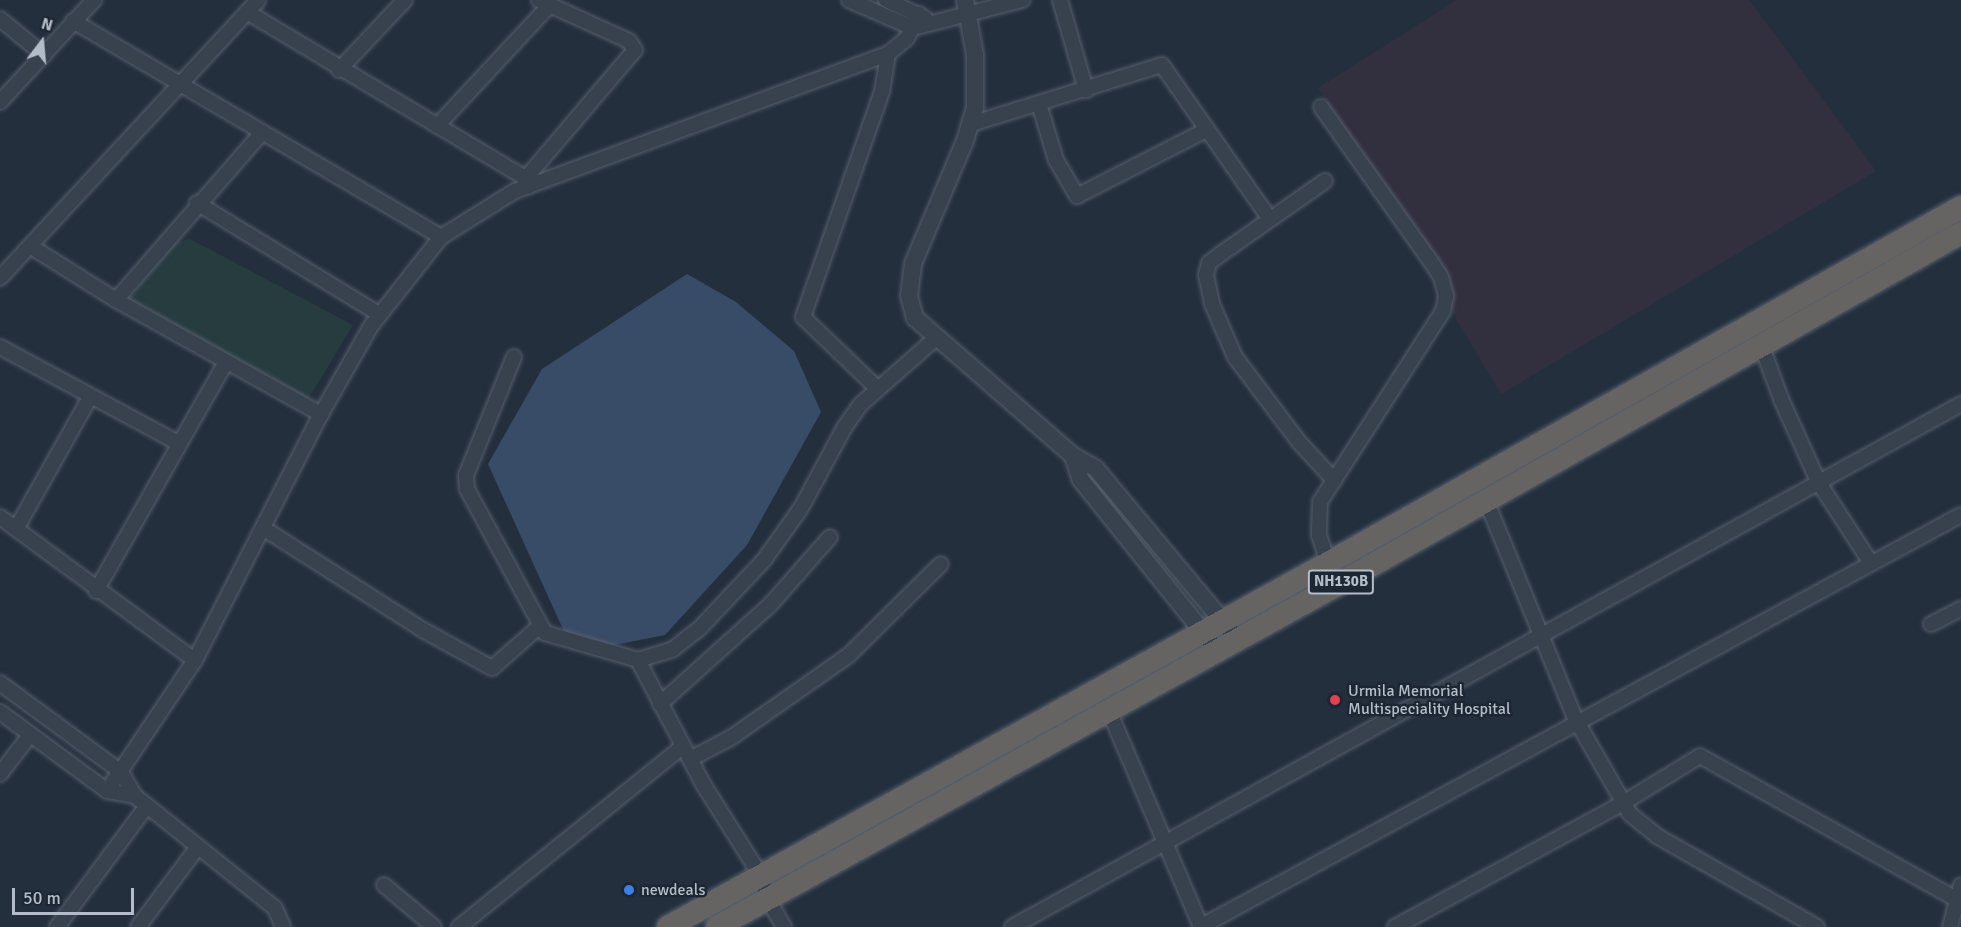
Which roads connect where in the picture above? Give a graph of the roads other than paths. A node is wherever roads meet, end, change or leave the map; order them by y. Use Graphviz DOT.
graph roads {
  1 [pos="94,0"];
  2 [pos="258,0"];
  3 [pos="405,0"];
  4 [pos="849,0"];
  5 [pos="885,0"];
  6 [pos="1022,0"];
  7 [pos="1060,0"];
  8 [pos="544,2"];
  9 [pos="966,8"];
  10 [pos="247,12"];
  11 [pos="919,14"];
  12 [pos="0,19"];
  13 [pos="73,21"];
  14 [pos="932,23"];
  15 [pos="913,28"];
  16 [pos="888,54"];
  17 [pos="44,55"];
  18 [pos="339,70"];
  19 [pos="178,84"];
  20 [pos="1086,90"];
  21 [pos="0,102"];
  22 [pos="1039,104"];
  23 [pos="1321,107"];
  24 [pos="971,124"];
  25 [pos="437,126"];
  26 [pos="1206,130"];
  27 [pos="261,134"];
  28 [pos="1325,181"];
  29 [pos="527,182"];
  30 [pos="197,203"];
  31 [pos="1961,207"];
  32 [pos="1270,219"];
  33 [pos="1961,232"];
  34 [pos="441,237"];
  35 [pos="30,246"];
  36 [pos="0,278"];
  37 [pos="117,300"];
  38 [pos="379,314"];
  39 [pos="935,339"];
  40 [pos="0,347"];
  41 [pos="1762,347"];
  42 [pos="514,357"];
  43 [pos="226,362"];
  44 [pos="878,388"];
  45 [pos="90,397"];
  46 [pos="1961,404"];
  47 [pos="321,414"];
  48 [pos="178,443"];
  49 [pos="1073,456"];
  50 [pos="1334,480"];
  51 [pos="1820,483"];
  52 [pos="1486,500"];
  53 [pos="1961,515"];
  54 [pos="0,517"];
  55 [pos="262,528"];
  56 [pos="16,529"];
  57 [pos="830,537"];
  58 [pos="1328,563"];
  59 [pos="1871,563"];
  60 [pos="941,564"];
  61 [pos="96,591"];
  62 [pos="1961,609"];
  63 [pos="1224,620"];
  64 [pos="1931,624"];
  65 [pos="540,626"];
  66 [pos="1203,632"];
  67 [pos="1541,636"];
  68 [pos="1236,640"];
  69 [pos="1216,651"];
  70 [pos="195,660"];
  71 [pos="638,660"];
  72 [pos="0,682"];
  73 [pos="660,704"];
  74 [pos="1108,711"];
  75 [pos="0,712"];
  76 [pos="1576,720"];
  77 [pos="30,735"];
  78 [pos="683,746"];
  79 [pos="690,759"];
  80 [pos="121,772"];
  81 [pos="0,774"];
  82 [pos="107,791"];
  83 [pos="135,796"];
  84 [pos="1623,803"];
  85 [pos="147,806"];
  86 [pos="1166,844"];
  87 [pos="197,848"];
  88 [pos="761,876"];
  89 [pos="384,885"];
  90 [pos="1961,885"];
  91 [pos="1956,899"];
  92 [pos="768,900"];
  93 [pos="285,926"];
  94 [pos="57,927"];
  95 [pos="138,927"];
  96 [pos="434,927"];
  97 [pos="459,927"];
  98 [pos="668,927"];
  99 [pos="717,927"];
  100 [pos="784,927"];
  101 [pos="1012,927"];
  102 [pos="1200,927"];
  103 [pos="1395,927"];
  104 [pos="1817,927"];
  105 [pos="1950,927"];
  1 -- 13 [label="street"];
  2 -- 10 [label="street"];
  3 -- 18 [label="street"];
  4 -- 15 [label="street"];
  5 -- 11 [label="street"];
  6 -- 9 [label="street"];
  7 -- 20 [label="street"];
  8 -- 25 [label="street"];
  8 -- 29 [label="street"];
  9 -- 14 [label="street"];
  9 -- 24 [label="street"];
  10 -- 18 [label="street"];
  10 -- 19 [label="street"];
  11 -- 14 [label="street"];
  11 -- 15 [label="street"];
  12 -- 17 [label="street"];
  13 -- 17 [label="street"];
  13 -- 19 [label="street"];
  14 -- 15 [label="street"];
  15 -- 16 [label="street"];
  16 -- 29 [label="street"];
  16 -- 44 [label="street"];
  17 -- 21 [label="street"];
  18 -- 25 [label="street"];
  19 -- 27 [label="street"];
  19 -- 35 [label="street"];
  20 -- 22 [label="street"];
  20 -- 26 [label="street"];
  22 -- 24 [label="street"];
  22 -- 26 [label="street"];
  23 -- 50 [label="street"];
  24 -- 39 [label="street"];
  25 -- 29 [label="street"];
  26 -- 32 [label="street"];
  27 -- 30 [label="street"];
  27 -- 34 [label="street"];
  28 -- 32 [label="street"];
  29 -- 34 [label="street"];
  30 -- 37 [label="street"];
  30 -- 38 [label="street"];
  31 -- 58 [label="highway, NH130B"];
  32 -- 50 [label="street"];
  33 -- 41 [label="highway, NH130B"];
  34 -- 38 [label="street"];
  35 -- 36 [label="street"];
  35 -- 37 [label="street"];
  37 -- 43 [label="street"];
  38 -- 47 [label="street"];
  39 -- 44 [label="street"];
  39 -- 49 [label="street"];
  40 -- 45 [label="street"];
  41 -- 51 [label="street"];
  41 -- 52 [label="highway, NH130B"];
  42 -- 65 [label="street"];
  43 -- 47 [label="street"];
  43 -- 48 [label="street"];
  44 -- 71 [label="street"];
  45 -- 48 [label="street"];
  45 -- 56 [label="street"];
  46 -- 51 [label="street"];
  47 -- 55 [label="street"];
  48 -- 61 [label="street"];
  49 -- 63 [label="street"];
  49 -- 66 [label="street"];
  50 -- 58 [label="street"];
  51 -- 59 [label="street"];
  51 -- 67 [label="street"];
  52 -- 67 [label="street"];
  52 -- 68 [label="highway, NH130B"];
  53 -- 59 [label="street"];
  54 -- 56 [label="street"];
  55 -- 65 [label="street"];
  55 -- 70 [label="street"];
  56 -- 61 [label="street"];
  57 -- 73 [label="street"];
  58 -- 63 [label="highway, NH130B"];
  59 -- 76 [label="street"];
  60 -- 79 [label="street"];
  61 -- 70 [label="street"];
  62 -- 64 [label="street"];
  63 -- 66 [label="highway, NH130B"];
  63 -- 68 [label="street"];
  65 -- 71 [label="street"];
  66 -- 69 [label="street"];
  66 -- 88 [label="highway, NH130B"];
  67 -- 76 [label="street"];
  67 -- 86 [label="street"];
  68 -- 69 [label="highway, NH130B"];
  69 -- 74 [label="highway, NH130B"];
  70 -- 80 [label="street"];
  71 -- 73 [label="street"];
  72 -- 80 [label="street"];
  73 -- 78 [label="street"];
  74 -- 86 [label="street"];
  74 -- 92 [label="highway, NH130B"];
  75 -- 77 [label="street"];
  76 -- 84 [label="street"];
  76 -- 102 [label="street"];
  77 -- 81 [label="street"];
  77 -- 82 [label="street"];
  78 -- 79 [label="street"];
  78 -- 97 [label="street"];
  79 -- 88 [label="street"];
  80 -- 82 [label="street"];
  80 -- 83 [label="street"];
  82 -- 83 [label="street"];
  83 -- 85 [label="street"];
  84 -- 91 [label="street"];
  84 -- 103 [label="street"];
  84 -- 104 [label="street"];
  85 -- 87 [label="street"];
  85 -- 94 [label="street"];
  86 -- 101 [label="street"];
  86 -- 102 [label="street"];
  87 -- 93 [label="street"];
  87 -- 95 [label="street"];
  88 -- 92 [label="street"];
  88 -- 98 [label="highway, NH130B"];
  89 -- 96 [label="street"];
  90 -- 91 [label="street"];
  91 -- 105 [label="street"];
  92 -- 99 [label="highway, NH130B"];
  92 -- 100 [label="street"];
}
